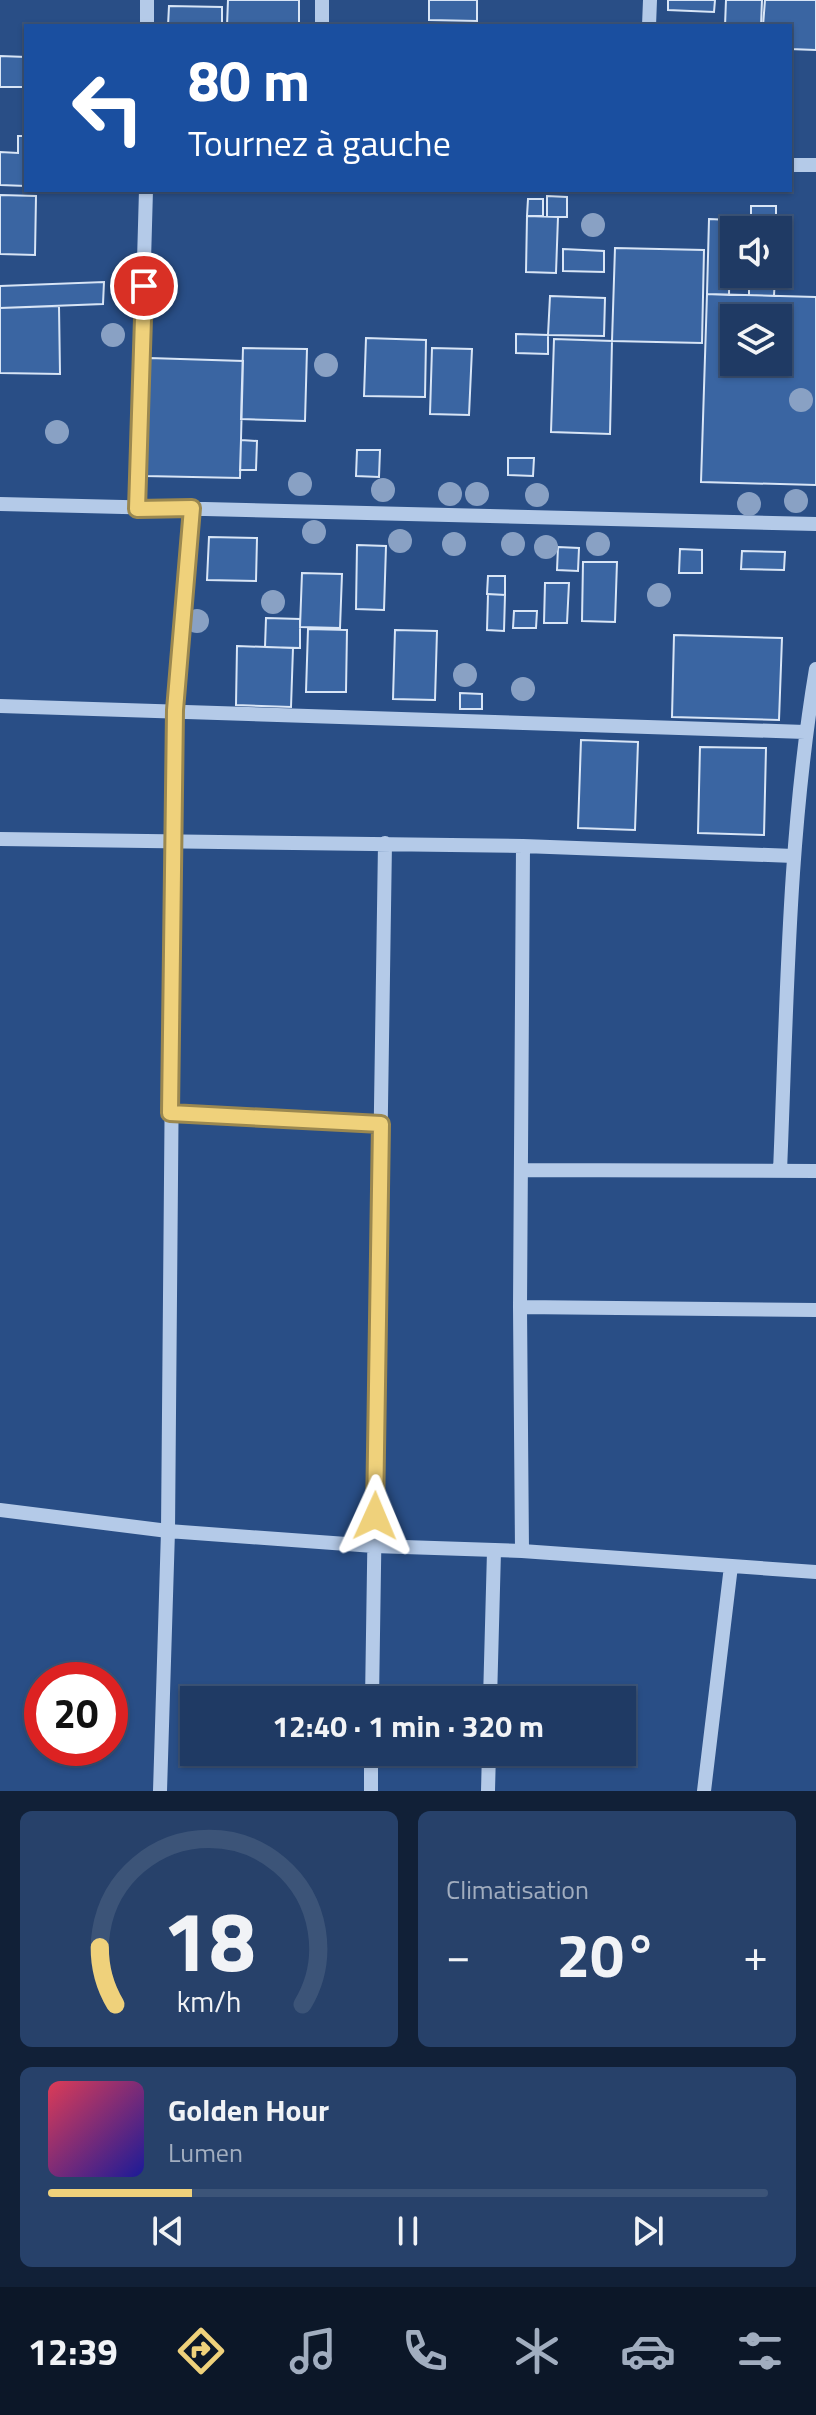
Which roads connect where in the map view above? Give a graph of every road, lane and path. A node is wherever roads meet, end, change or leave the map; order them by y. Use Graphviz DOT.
graph roads {
  1 [pos="147,0"];
  2 [pos="322,0"];
  3 [pos="650,0"];
  4 [pos="147,24"];
  5 [pos="322,24"];
  6 [pos="649,24"];
  7 [pos="792,165"];
  8 [pos="816,165"];
  9 [pos="146,192"];
  10 [pos="0,504"];
  11 [pos="192,508"];
  12 [pos="137,509"];
  13 [pos="816,524"];
  14 [pos="816,669"];
  15 [pos="0,706"];
  16 [pos="175,710"];
  17 [pos="805,732"];
  18 [pos="0,839"];
  19 [pos="174,840"];
  20 [pos="385,843"];
  21 [pos="523,846"];
  22 [pos="794,856"];
  23 [pos="170,1113"];
  24 [pos="381,1124"];
  25 [pos="521,1170"];
  26 [pos="780,1171"];
  27 [pos="816,1171"];
  28 [pos="520,1307"];
  29 [pos="816,1310"];
  30 [pos="0,1510"];
  31 [pos="168,1531"];
  32 [pos="374,1546"];
  33 [pos="494,1551"];
  34 [pos="522,1551"];
  35 [pos="731,1566"];
  36 [pos="816,1572"];
  37 [pos="372,1686"];
  38 [pos="490,1686"];
  39 [pos="371,1766"];
  40 [pos="489,1766"];
  41 [pos="160,1791"];
  42 [pos="371,1791"];
  43 [pos="488,1791"];
  44 [pos="704,1791"];
  1 -- 4 [label="street"];
  2 -- 5 [label="street"];
  3 -- 6 [label="street"];
  7 -- 8 [label="street"];
  9 -- 12 [label="street"];
  10 -- 12 [label="street"];
  11 -- 12 [label="street"];
  11 -- 13 [label="street"];
  11 -- 16 [label="street"];
  14 -- 17 [label="street"];
  15 -- 16 [label="street"];
  16 -- 17 [label="street"];
  16 -- 19 [label="street"];
  17 -- 22 [label="street"];
  18 -- 19 [label="street"];
  19 -- 20 [label="street"];
  19 -- 23 [label="street"];
  20 -- 21 [label="street"];
  20 -- 24 [label="street"];
  21 -- 22 [label="street"];
  21 -- 25 [label="street"];
  22 -- 26 [label="street"];
  23 -- 24 [label="street"];
  23 -- 31 [label="street"];
  24 -- 32 [label="street"];
  25 -- 26 [label="street"];
  25 -- 28 [label="street"];
  26 -- 27 [label="street"];
  28 -- 29 [label="street"];
  28 -- 34 [label="street"];
  30 -- 31 [label="street"];
  31 -- 32 [label="street"];
  31 -- 41 [label="street"];
  32 -- 33 [label="street"];
  32 -- 37 [label="street"];
  33 -- 34 [label="street"];
  33 -- 38 [label="street"];
  34 -- 35 [label="street"];
  35 -- 36 [label="street"];
  35 -- 44 [label="street"];
  39 -- 42 [label="street"];
  40 -- 43 [label="street"];
}
